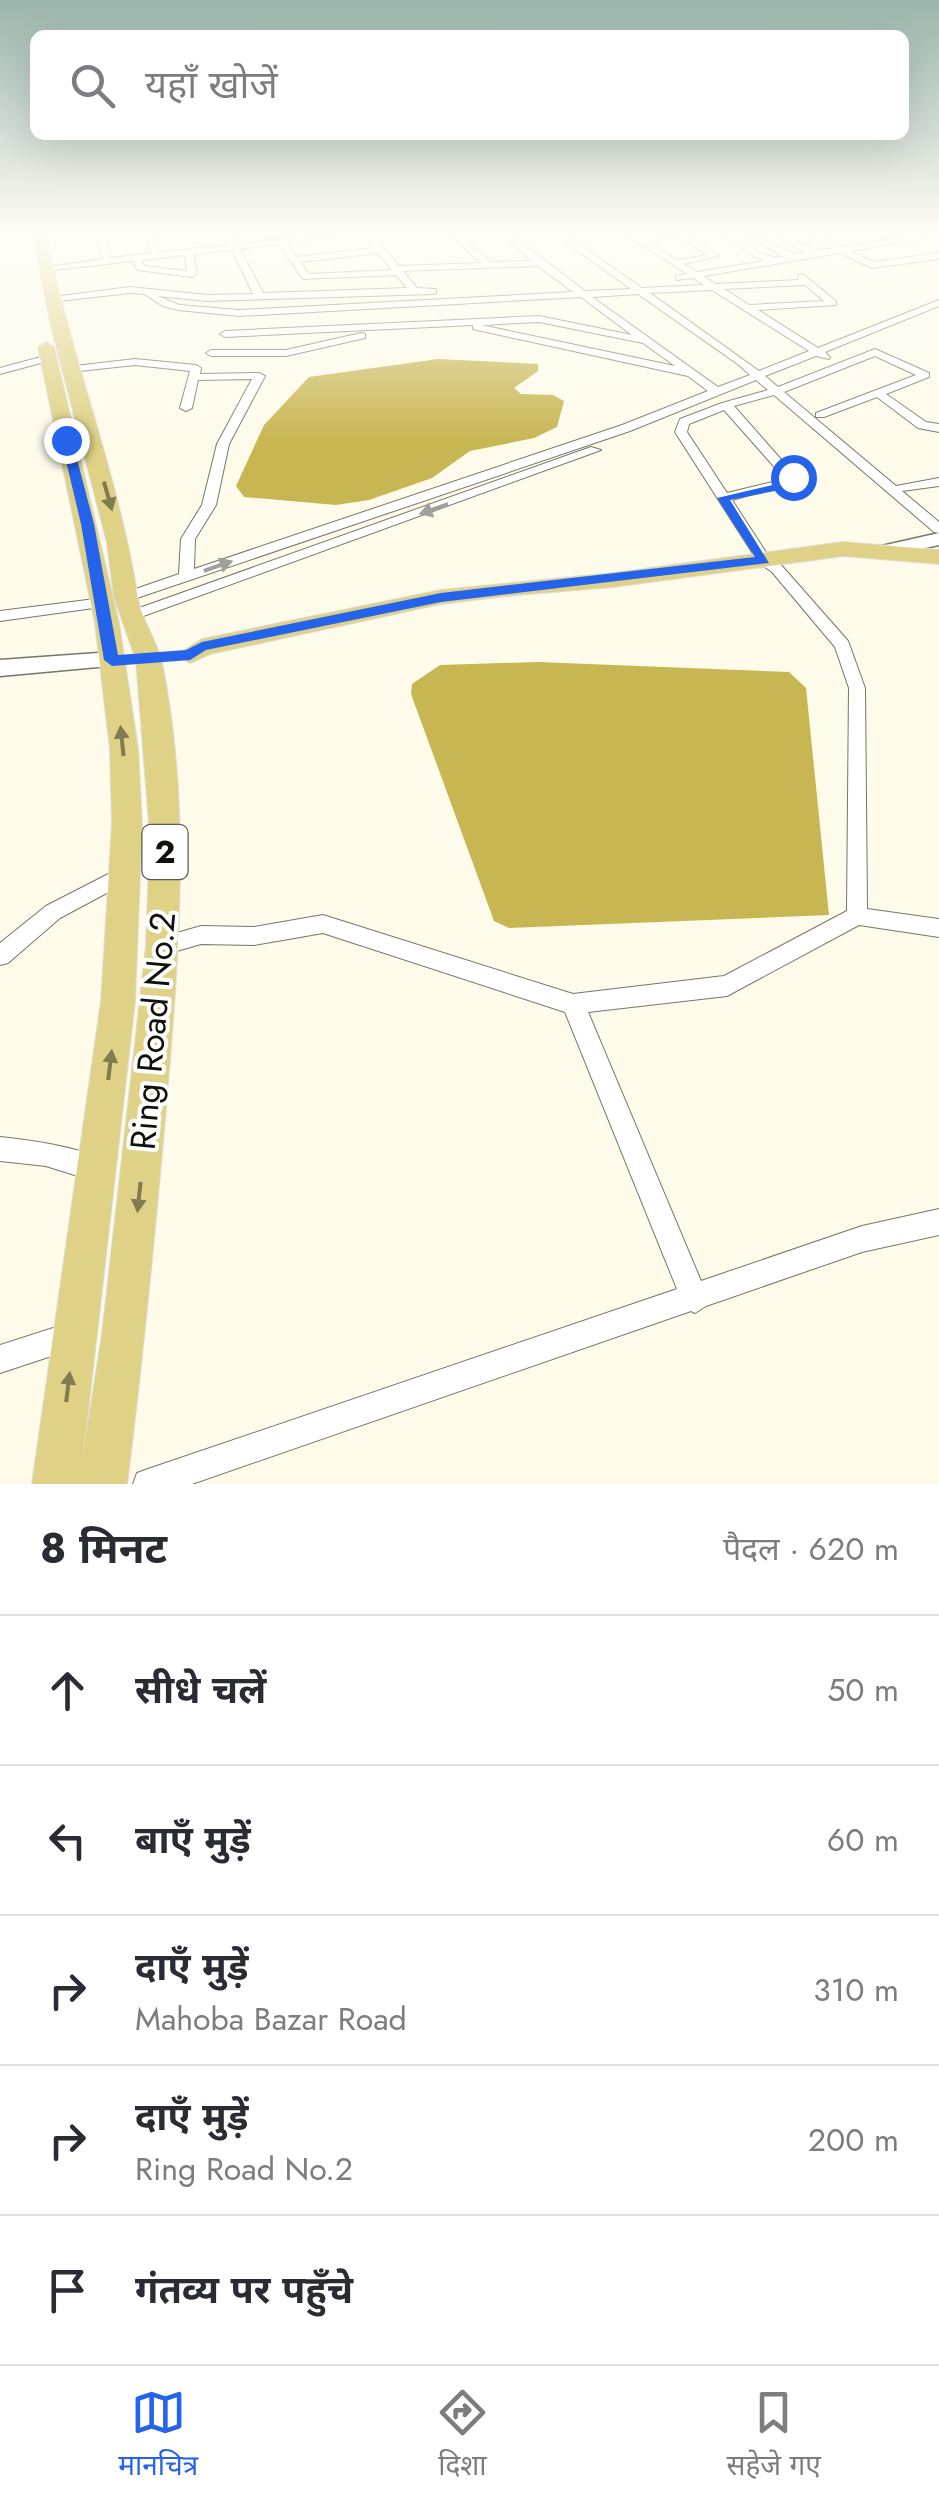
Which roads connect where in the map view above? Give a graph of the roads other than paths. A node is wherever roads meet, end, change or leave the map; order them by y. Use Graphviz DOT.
graph roads {
  1 [pos="43,302"];
  2 [pos="53,302"];
  3 [pos="165,302"];
  4 [pos="441,302"];
  5 [pos="591,302"];
  6 [pos="659,302"];
  7 [pos="738,302"];
  8 [pos="832,302"];
  9 [pos="426,303"];
  10 [pos="939,303"];
  11 [pos="747,308"];
  12 [pos="939,312"];
  13 [pos="239,313"];
  14 [pos="606,314"];
  15 [pos="539,319"];
  16 [pos="434,324"];
  17 [pos="472,324"];
  18 [pos="378,327"];
  19 [pos="226,334"];
  20 [pos="642,340"];
  21 [pos="211,353"];
  22 [pos="828,359"];
  23 [pos="59,363"];
  24 [pos="0,371"];
  25 [pos="195,372"];
  26 [pos="690,373"];
  27 [pos="770,382"];
  28 [pos="717,392"];
  29 [pos="878,393"];
  30 [pos="726,406"];
  31 [pos="186,408"];
  32 [pos="820,415"];
  33 [pos="939,428"];
  34 [pos="939,482"];
  35 [pos="902,487"];
  36 [pos="723,498"];
  37 [pos="939,519"];
  38 [pos="939,529"];
  39 [pos="939,539"];
  40 [pos="884,552"];
  41 [pos="912,554"];
  42 [pos="939,557"];
  43 [pos="770,564"];
  44 [pos="939,567"];
  45 [pos="186,576"];
  46 [pos="120,605"];
  47 [pos="0,616"];
  48 [pos="112,660"];
  49 [pos="149,660"];
  50 [pos="0,668"];
  51 [pos="124,874"];
  52 [pos="858,916"];
  53 [pos="939,928"];
  54 [pos="163,946"];
  55 [pos="0,956"];
  56 [pos="573,1004"];
  57 [pos="0,1149"];
  58 [pos="97,1169"];
  59 [pos="939,1222"];
  60 [pos="696,1298"];
  61 [pos="75,1334"];
  62 [pos="0,1358"];
  63 [pos="56,1484"];
  64 [pos="102,1484"];
  65 [pos="148,1484"];
  1 -- 23 [label="main road, Ring Road No.2 / 2"];
  2 -- 23 [label="main road, Ring Road No.2 / 2"];
  3 -- 13 [label="street"];
  4 -- 9 [label="street"];
  5 -- 14 [label="street"];
  6 -- 27 [label="street"];
  7 -- 11 [label="street"];
  8 -- 11 [label="street"];
  9 -- 13 [label="street"];
  9 -- 16 [label="street"];
  10 -- 22 [label="street"];
  11 -- 22 [label="street"];
  12 -- 22 [label="street"];
  13 -- 19 [label="street"];
  14 -- 15 [label="street"];
  14 -- 20 [label="street"];
  15 -- 17 [label="street"];
  15 -- 20 [label="street"];
  16 -- 17 [label="street"];
  16 -- 18 [label="street"];
  17 -- 26 [label="street"];
  18 -- 19 [label="street"];
  18 -- 21 [label="street"];
  19 -- 21 [label="street"];
  20 -- 26 [label="street"];
  21 -- 25 [label="street"];
  22 -- 27 [label="street"];
  22 -- 27 [label="street"];
  22 -- 29 [label="street"];
  23 -- 24 [label="street"];
  23 -- 25 [label="street"];
  23 -- 46 [label="main road, Ring Road No.2 / 2"];
  25 -- 31 [label="street"];
  25 -- 45 [label="street"];
  26 -- 28 [label="street"];
  27 -- 28 [label="street"];
  27 -- 30 [label="street"];
  27 -- 32 [label="street"];
  27 -- 38 [label="street"];
  27 -- 46 [label="street, one-way"];
  45 -- 28 [label="street, one-way"];
  29 -- 32 [label="street"];
  29 -- 33 [label="street"];
  30 -- 36 [label="street"];
  30 -- 36 [label="street"];
  32 -- 35 [label="street"];
  34 -- 35 [label="street"];
  35 -- 37 [label="street"];
  36 -- 43 [label="street"];
  39 -- 40 [label="street"];
  40 -- 41 [label="main road"];
  40 -- 43 [label="main road"];
  41 -- 42 [label="main road"];
  41 -- 44 [label="main road"];
  43 -- 49 [label="main road"];
  43 -- 52 [label="street"];
  45 -- 46 [label="street"];
  46 -- 47 [label="street"];
  46 -- 48 [label="main road, Ring Road No.2 / 2"];
  46 -- 49 [label="main road, Ring Road No.2 / 2"];
  48 -- 49 [label="main road"];
  48 -- 50 [label="street"];
  51 -- 48 [label="main road, Ring Road No.2 / 2, one-way"];
  49 -- 54 [label="main road, Ring Road No.2 / 2"];
  51 -- 55 [label="street"];
  58 -- 51 [label="main road, Ring Road No.2 / 2, one-way"];
  52 -- 53 [label="street"];
  52 -- 56 [label="street"];
  54 -- 56 [label="street"];
  54 -- 64 [label="main road, Ring Road No.2 / 2, one-way"];
  56 -- 60 [label="street"];
  57 -- 58 [label="street"];
  58 -- 61 [label="main road, Ring Road No.2 / 2"];
  59 -- 60 [label="street"];
  60 -- 65 [label="street"];
  61 -- 62 [label="street"];
  63 -- 61 [label="main road, Ring Road No.2 / 2, one-way"];
}
